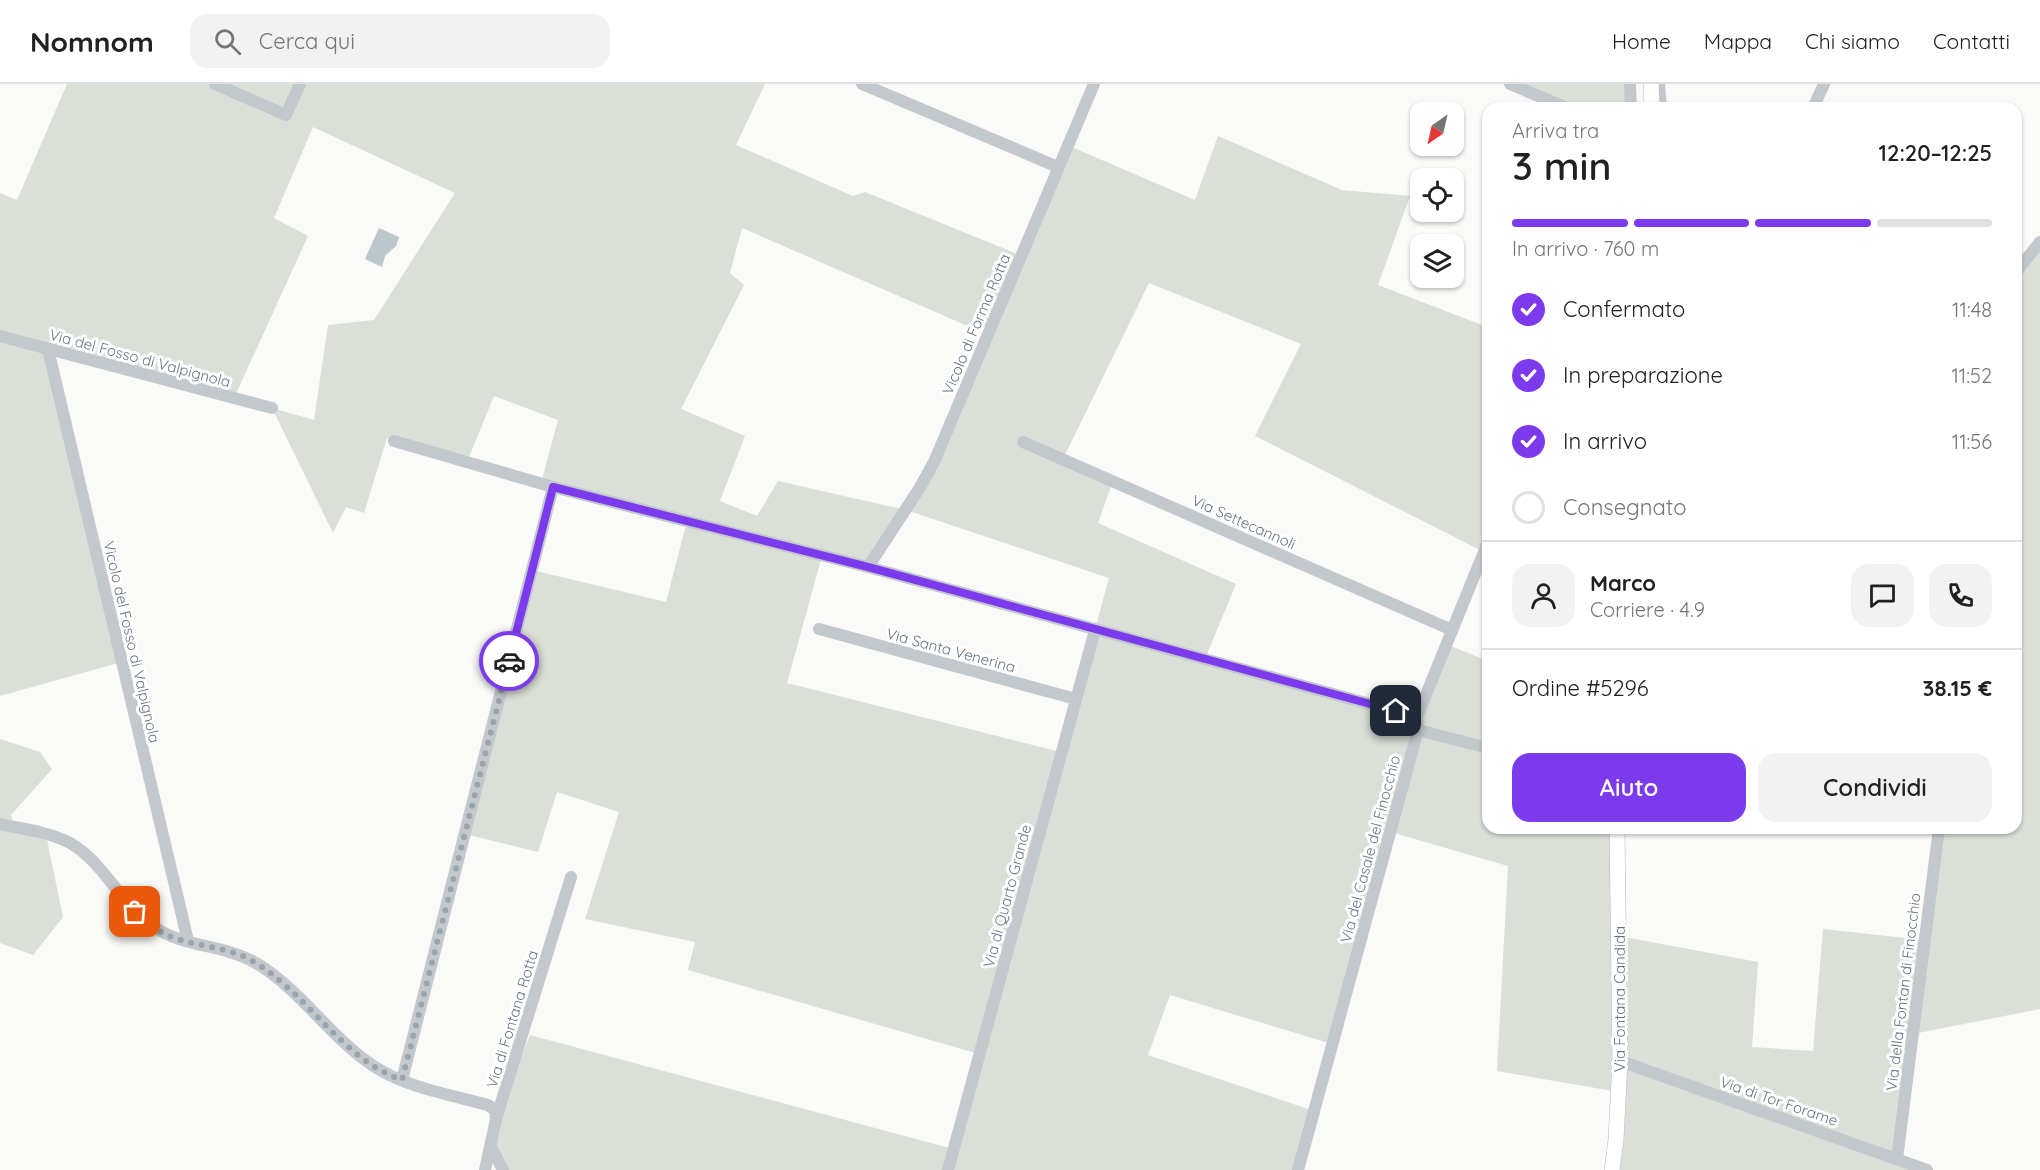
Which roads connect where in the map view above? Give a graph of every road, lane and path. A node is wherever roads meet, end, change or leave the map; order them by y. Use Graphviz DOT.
graph roads {
  1 [pos="215,84"];
  2 [pos="300,84"];
  3 [pos="862,84"];
  4 [pos="1094,84"];
  5 [pos="1510,84"];
  6 [pos="1630,84"];
  7 [pos="1651,84"];
  8 [pos="1659,84"];
  9 [pos="1824,84"];
  10 [pos="1553,102"];
  11 [pos="1630,102"];
  12 [pos="1652,102"];
  13 [pos="1660,102"];
  14 [pos="1816,102"];
  15 [pos="1058,167"];
  16 [pos="2040,242"];
  17 [pos="2022,264"];
  18 [pos="0,336"];
  19 [pos="48,349"];
  20 [pos="272,408"];
  21 [pos="394,441"];
  22 [pos="1023,442"];
  23 [pos="553,487"];
  24 [pos="1482,557"];
  25 [pos="868,567"];
  26 [pos="819,629"];
  27 [pos="1095,630"];
  28 [pos="1452,630"];
  29 [pos="1076,699"];
  30 [pos="1417,717"];
  31 [pos="1418,730"];
  32 [pos="1482,746"];
  33 [pos="0,824"];
  34 [pos="1617,834"];
  35 [pos="1938,834"];
  36 [pos="571,877"];
  37 [pos="188,941"];
  38 [pos="1620,1061"];
  39 [pos="402,1080"];
  40 [pos="496,1119"];
  41 [pos="491,1147"];
  42 [pos="1897,1159"];
  43 [pos="485,1170"];
  44 [pos="503,1170"];
  45 [pos="948,1170"];
  46 [pos="1298,1170"];
  47 [pos="1612,1170"];
  48 [pos="1927,1170"];
  1 -- 2 [label="street"];
  3 -- 15 [label="street"];
  4 -- 15 [label="street, Vicolo di Forma Rotta"];
  5 -- 10 [label="street"];
  6 -- 11 [label="street"];
  7 -- 12 [label="main road"];
  8 -- 13 [label="street"];
  9 -- 14 [label="street"];
  15 -- 25 [label="street, Vicolo di Forma Rotta"];
  16 -- 17 [label="street"];
  18 -- 19 [label="street, Via del Fosso di Valpignola"];
  19 -- 20 [label="street, Via del Fosso di Valpignola"];
  19 -- 37 [label="street, Vicolo del Fosso di Valpignola"];
  21 -- 23 [label="street"];
  22 -- 28 [label="street, Via Settecannoli"];
  23 -- 25 [label="street"];
  23 -- 39 [label="street"];
  24 -- 28 [label="street, Via del Casale del Finocchio"];
  25 -- 27 [label="street"];
  26 -- 29 [label="street, Via Santa Venerina"];
  27 -- 29 [label="street, Via di Quarto Grande"];
  27 -- 30 [label="street"];
  28 -- 30 [label="street, Via del Casale del Finocchio"];
  29 -- 45 [label="street, Via di Quarto Grande"];
  30 -- 31 [label="street, Via del Casale del Finocchio"];
  31 -- 32 [label="street"];
  31 -- 46 [label="street, Via del Casale del Finocchio"];
  33 -- 37 [label="street"];
  34 -- 38 [label="main road, Via Fontana Candida"];
  35 -- 42 [label="street, Via della Fontan di Finocchio"];
  36 -- 40 [label="street, Via di Fontana Rotta"];
  37 -- 39 [label="street"];
  38 -- 42 [label="street, Via di Tor Forame"];
  38 -- 47 [label="main road, Via Fontana Candida"];
  39 -- 40 [label="street"];
  40 -- 41 [label="street, Via di Fontana Rotta"];
  41 -- 43 [label="street, Via di Fontana Rotta"];
  41 -- 44 [label="street"];
  42 -- 48 [label="street, Via di Tor Forame"];
}
